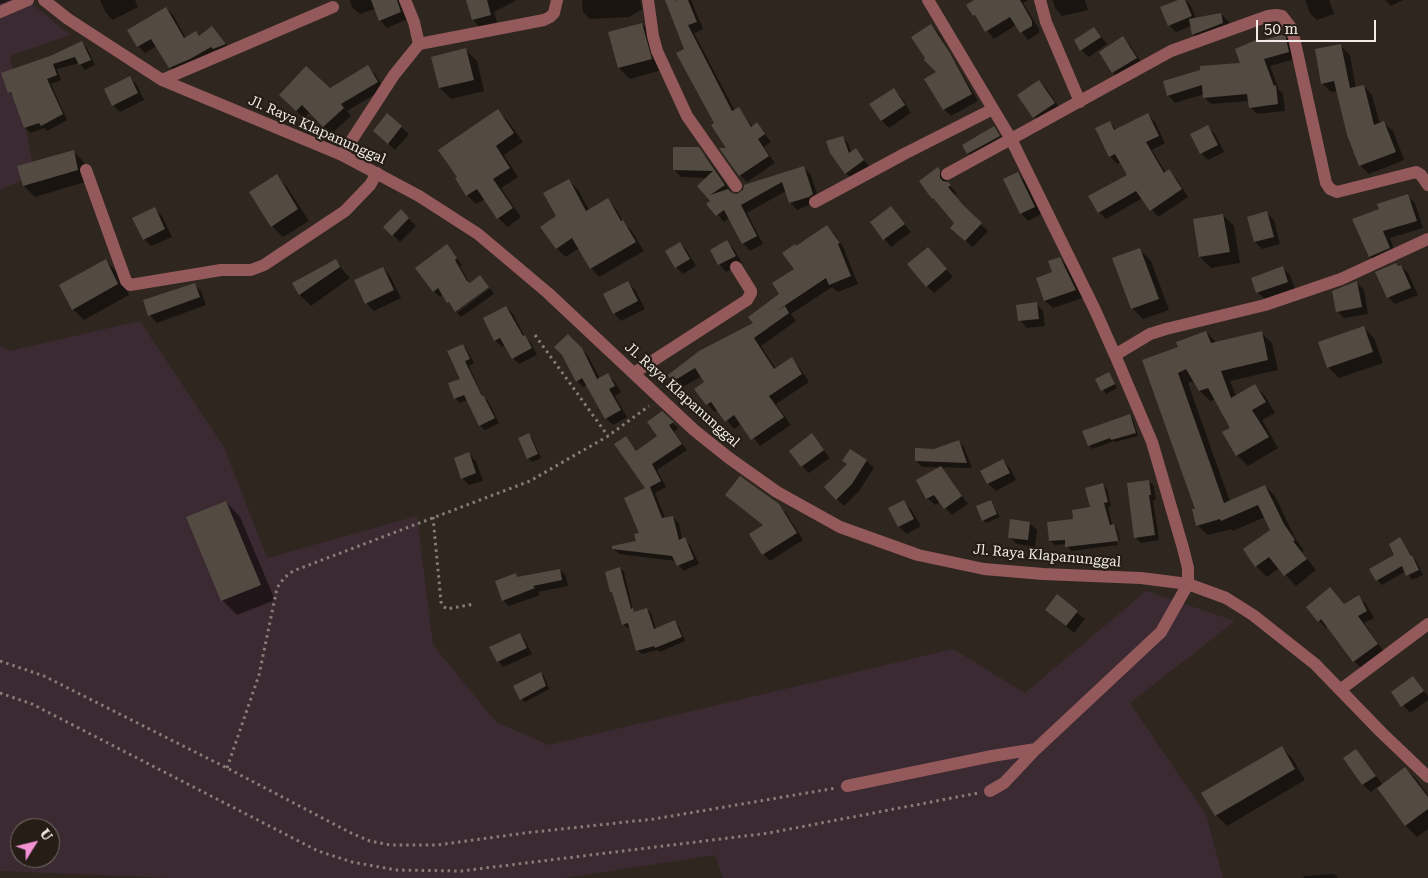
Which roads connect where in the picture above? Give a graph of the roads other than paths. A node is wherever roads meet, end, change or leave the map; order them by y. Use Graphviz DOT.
graph roads {
  1 [pos="28,0"];
  2 [pos="44,0"];
  3 [pos="405,0"];
  4 [pos="557,0"];
  5 [pos="648,0"];
  6 [pos="1040,0"];
  7 [pos="934,2"];
  8 [pos="333,7"];
  9 [pos="0,12"];
  10 [pos="419,44"];
  11 [pos="162,80"];
  12 [pos="1080,102"];
  13 [pos="993,109"];
  14 [pos="1011,139"];
  15 [pos="342,155"];
  16 [pos="86,170"];
  17 [pos="377,173"];
  18 [pos="947,174"];
  19 [pos="1428,185"];
  20 [pos="736,186"];
  21 [pos="815,202"];
  22 [pos="1428,239"];
  23 [pos="736,267"];
  24 [pos="1114,355"];
  25 [pos="634,373"];
  26 [pos="1188,584"];
  27 [pos="1428,624"];
  28 [pos="1340,690"];
  29 [pos="1036,749"];
  30 [pos="1428,777"];
  31 [pos="847,786"];
  32 [pos="990,790"];
  1 -- 9 [label="street"];
  2 -- 11 [label="street, Jl. Raya Klapanunggal"];
  3 -- 10 [label="street"];
  4 -- 10 [label="street"];
  5 -- 20 [label="street"];
  6 -- 12 [label="street"];
  7 -- 13 [label="street"];
  8 -- 11 [label="street"];
  10 -- 15 [label="street"];
  11 -- 15 [label="street, Jl. Raya Klapanunggal"];
  12 -- 14 [label="street"];
  12 -- 19 [label="street"];
  13 -- 14 [label="street"];
  13 -- 21 [label="street"];
  14 -- 18 [label="street"];
  14 -- 24 [label="street"];
  15 -- 17 [label="street, Jl. Raya Klapanunggal"];
  16 -- 17 [label="street"];
  17 -- 25 [label="street, Jl. Raya Klapanunggal"];
  22 -- 24 [label="street"];
  23 -- 25 [label="street"];
  24 -- 26 [label="street"];
  25 -- 26 [label="street, Jl. Raya Klapanunggal"];
  26 -- 28 [label="street, Jl. Raya Klapanunggal"];
  26 -- 29 [label="street"];
  27 -- 28 [label="street"];
  28 -- 30 [label="street, Jl. Raya Klapanunggal"];
  29 -- 31 [label="street"];
  29 -- 32 [label="street"];
}
